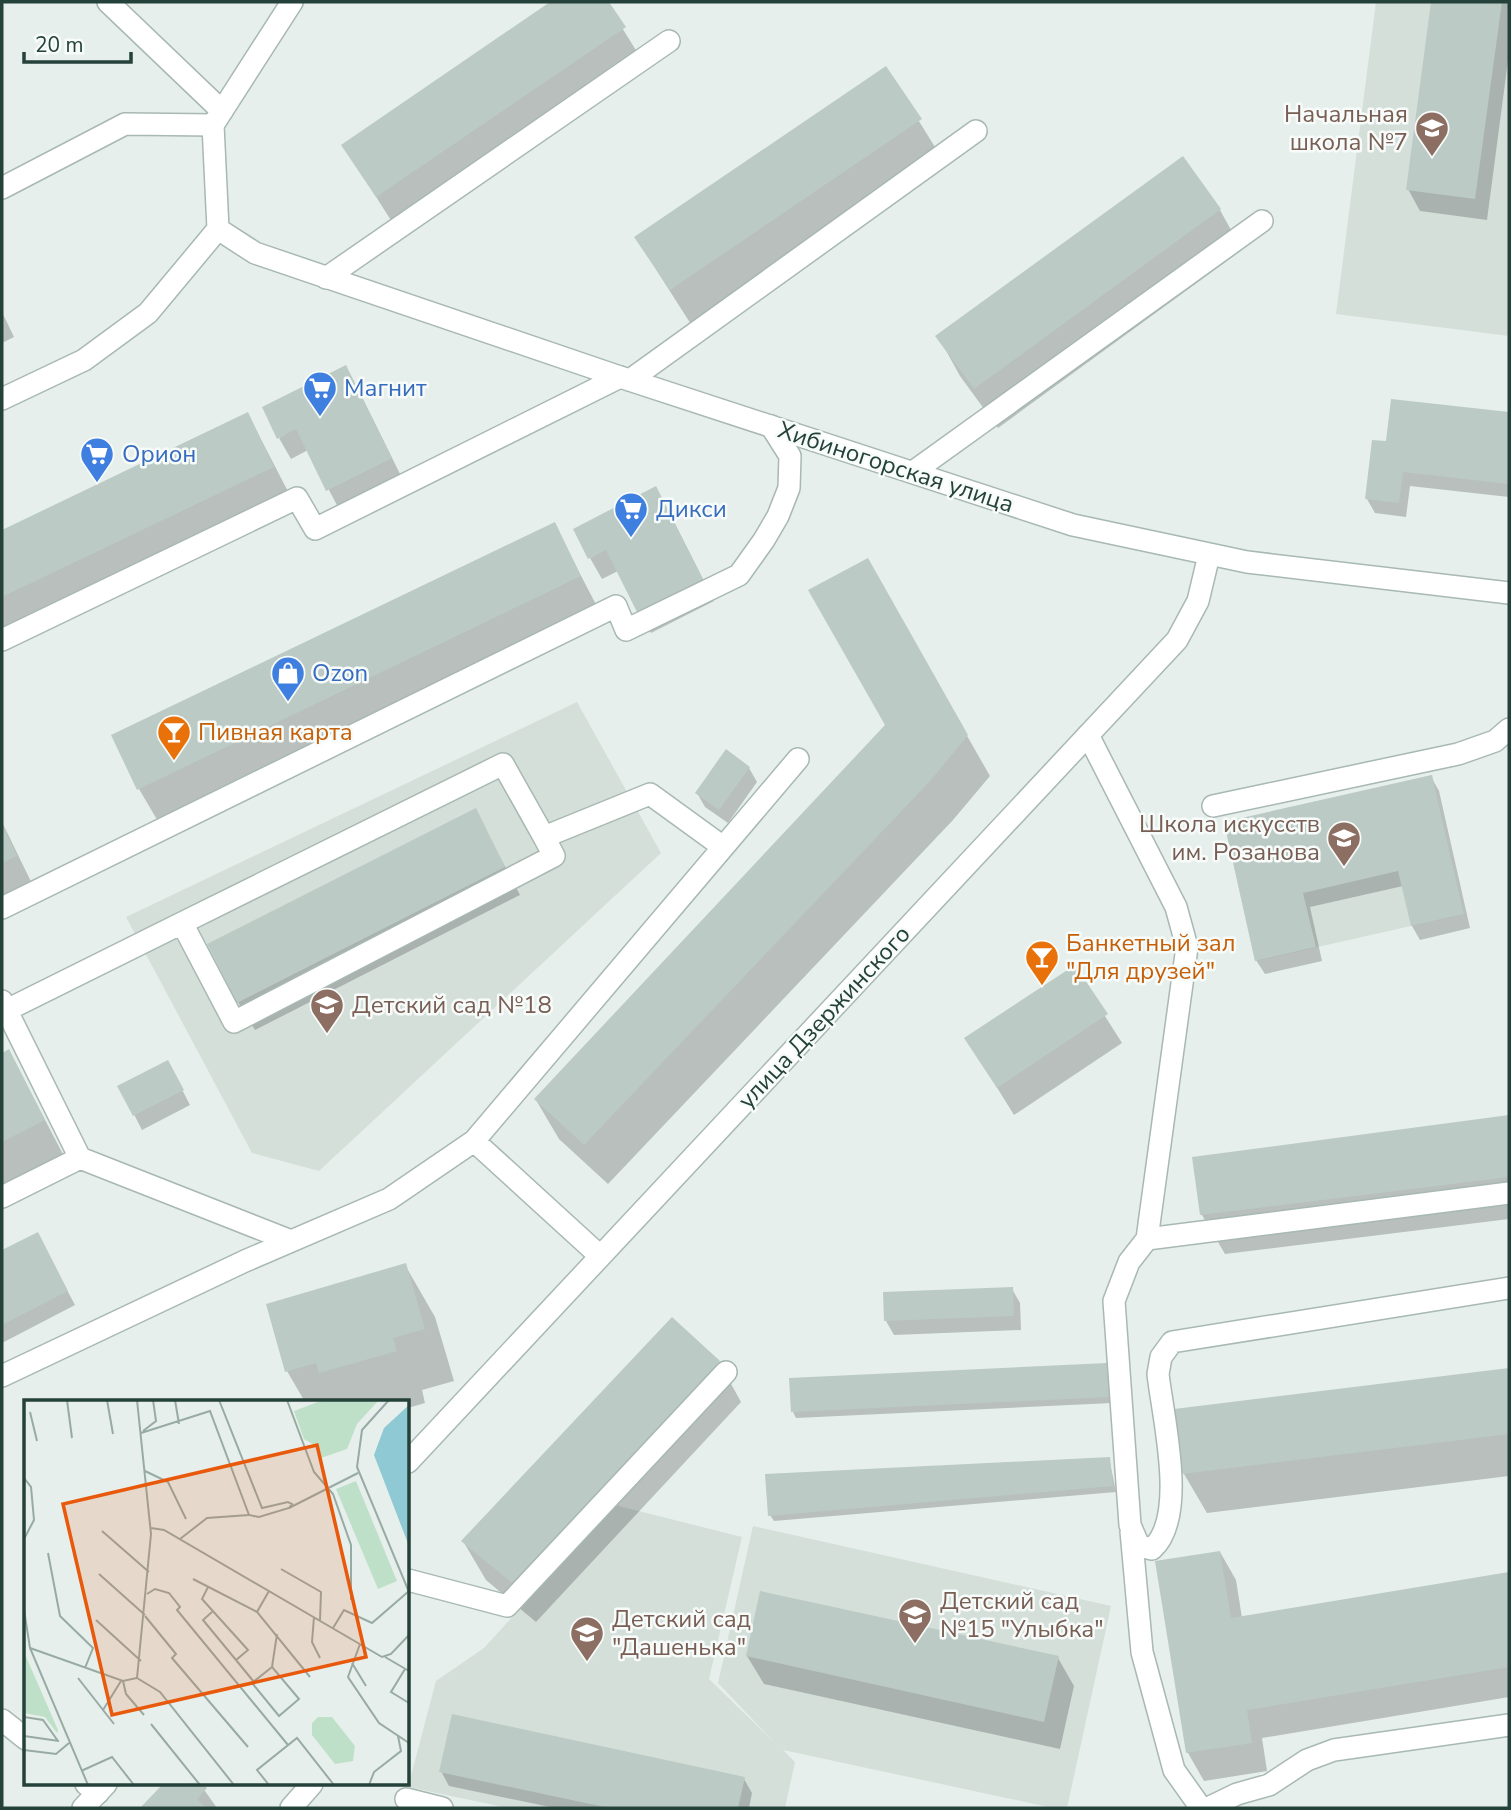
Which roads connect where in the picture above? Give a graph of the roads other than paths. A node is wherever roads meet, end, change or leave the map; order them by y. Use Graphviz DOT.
graph roads {
  1 [pos="108,2"];
  2 [pos="292,2"];
  3 [pos="668,41"];
  4 [pos="218,118"];
  5 [pos="976,131"];
  6 [pos="2,188"];
  7 [pos="1262,221"];
  8 [pos="218,229"];
  9 [pos="326,278"];
  10 [pos="625,379"];
  11 [pos="2,399"];
  12 [pos="771,426"];
  13 [pos="913,472"];
  14 [pos="1209,555"];
  15 [pos="1509,593"];
  16 [pos="2,639"];
  17 [pos="1509,729"];
  18 [pos="1088,735"];
  19 [pos="798,759"];
  20 [pos="1213,806"];
  21 [pos="544,837"];
  22 [pos="723,847"];
  23 [pos="2,908"];
  24 [pos="182,923"];
  25 [pos="4,1006"];
  26 [pos="474,1141"];
  27 [pos="80,1158"];
  28 [pos="1509,1193"];
  29 [pos="2,1197"];
  30 [pos="1147,1239"];
  31 [pos="291,1241"];
  32 [pos="600,1256"];
  33 [pos="1509,1288"];
  34 [pos="726,1372"];
  35 [pos="2,1376"];
  36 [pos="410,1460"];
  37 [pos="1130,1525"];
  38 [pos="410,1581"];
  39 [pos="2,1720"];
  40 [pos="1509,1725"];
  41 [pos="24,1737"];
  42 [pos="310,1786"];
  43 [pos="96,1787"];
  44 [pos="406,1799"];
  45 [pos="83,1808"];
  46 [pos="291,1808"];
  47 [pos="442,1808"];
  48 [pos="1201,1808"];
  49 [pos="1208,1808"];
  1 -- 4 [label="street"];
  2 -- 4 [label="street"];
  3 -- 9 [label="street"];
  4 -- 6 [label="street"];
  4 -- 8 [label="street"];
  5 -- 10 [label="street"];
  7 -- 13 [label="street"];
  8 -- 9 [label="street, Хибиногорская улица"];
  8 -- 11 [label="street"];
  9 -- 10 [label="street, Хибиногорская улица"];
  10 -- 12 [label="street, Хибиногорская улица"];
  10 -- 16 [label="street"];
  12 -- 13 [label="street, Хибиногорская улица"];
  12 -- 23 [label="street"];
  13 -- 14 [label="street, Хибиногорская улица"];
  14 -- 15 [label="street, Хибиногорская улица"];
  14 -- 18 [label="street, улица Дзержинского"];
  17 -- 20 [label="street"];
  18 -- 30 [label="street"];
  18 -- 32 [label="street, улица Дзержинского"];
  19 -- 22 [label="street"];
  21 -- 22 [label="street"];
  21 -- 24 [label="street"];
  21 -- 24 [label="street"];
  22 -- 26 [label="street"];
  24 -- 25 [label="street"];
  25 -- 27 [label="street"];
  26 -- 31 [label="street"];
  26 -- 32 [label="street"];
  27 -- 29 [label="street"];
  27 -- 31 [label="street"];
  28 -- 30 [label="street"];
  30 -- 37 [label="street"];
  31 -- 35 [label="street"];
  32 -- 36 [label="street, улица Дзержинского"];
  33 -- 37 [label="street"];
  34 -- 38 [label="street"];
  37 -- 48 [label="street"];
  39 -- 41 [label="street"];
  40 -- 49 [label="street"];
  42 -- 46 [label="street"];
  43 -- 45 [label="street"];
  44 -- 47 [label="street"];
}
